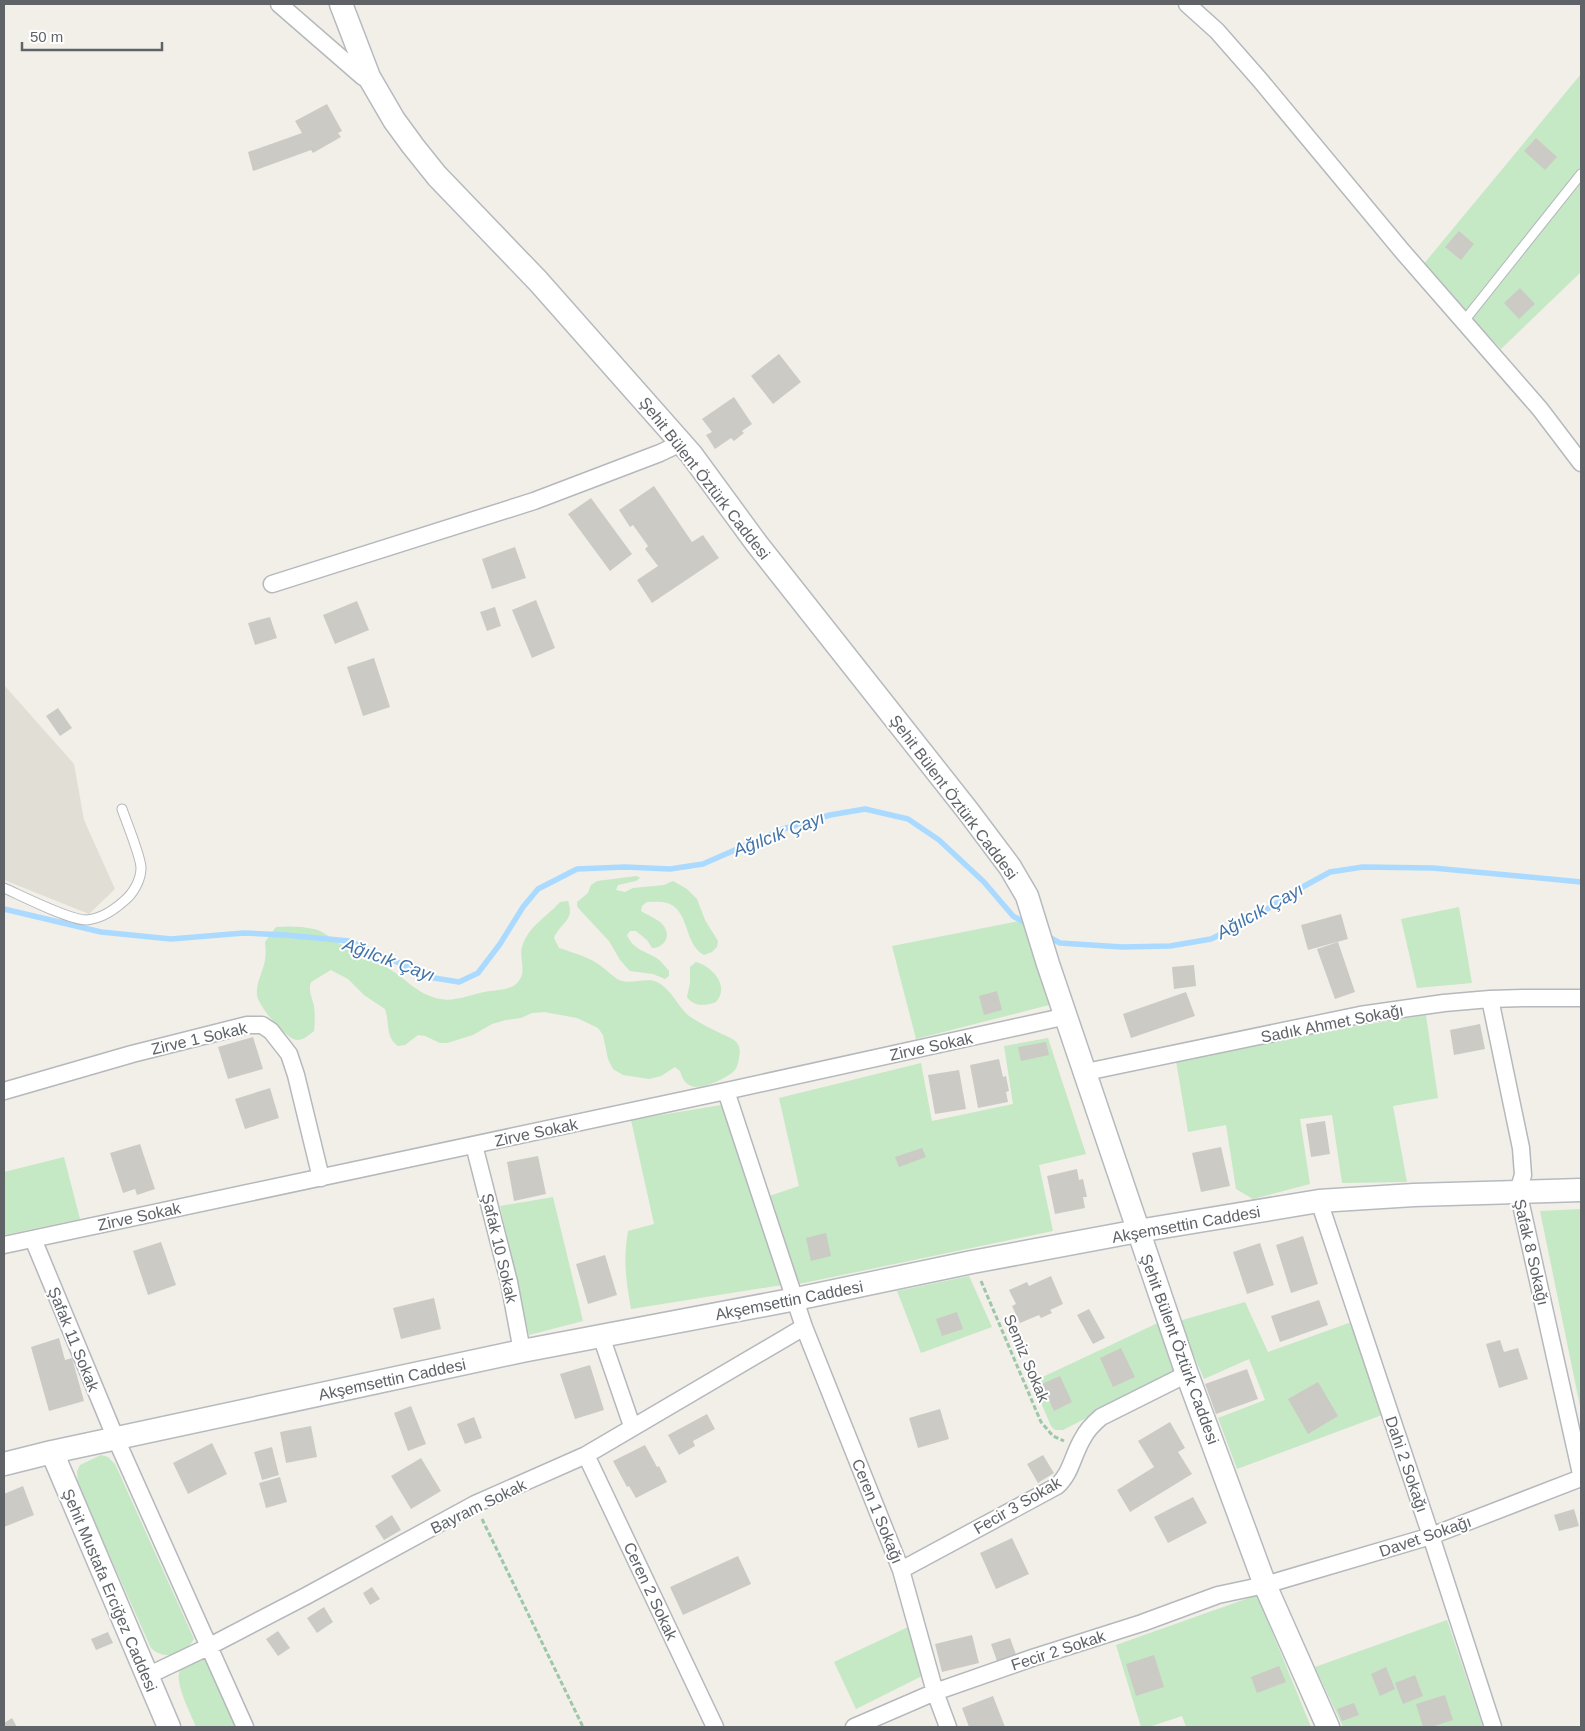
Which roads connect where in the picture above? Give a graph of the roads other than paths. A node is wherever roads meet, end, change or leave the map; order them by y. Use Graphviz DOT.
graph roads {
  1 [pos="279,4"];
  2 [pos="341,4"];
  3 [pos="1187,4"];
  4 [pos="370,78"];
  5 [pos="1581,174"];
  6 [pos="1464,321"];
  7 [pos="681,443"];
  8 [pos="1581,463"];
  9 [pos="272,584"];
  10 [pos="122,809"];
  11 [pos="4,888"];
  12 [pos="1581,998"];
  13 [pos="1490,1000"];
  14 [pos="1067,1016"];
  15 [pos="1086,1072"];
  16 [pos="4,1091"];
  17 [pos="726,1091"];
  18 [pos="474,1145"];
  19 [pos="321,1178"];
  20 [pos="1581,1190"];
  21 [pos="1518,1191"];
  22 [pos="1318,1202"];
  23 [pos="1138,1232"];
  24 [pos="33,1239"];
  25 [pos="4,1245"];
  26 [pos="796,1299"];
  27 [pos="804,1327"];
  28 [pos="601,1336"];
  29 [pos="522,1351"];
  30 [pos="1187,1374"];
  31 [pos="632,1426"];
  32 [pos="116,1439"];
  33 [pos="52,1452"];
  34 [pos="586,1455"];
  35 [pos="4,1464"];
  36 [pos="1581,1476"];
  37 [pos="1431,1536"];
  38 [pos="902,1570"];
  39 [pos="1265,1585"];
  40 [pos="210,1646"];
  41 [pos="147,1676"];
  42 [pos="935,1692"];
  43 [pos="169,1727"];
  44 [pos="245,1727"];
  45 [pos="716,1727"];
  46 [pos="854,1727"];
  47 [pos="948,1727"];
  48 [pos="1328,1727"];
  49 [pos="1492,1727"];
  1 -- 4 [label="street"];
  2 -- 4 [label="street, Şehit Bülent Öztürk Caddesi"];
  3 -- 6 [label="street"];
  4 -- 7 [label="street, Şehit Bülent Öztürk Caddesi"];
  5 -- 6 [label="lane"];
  6 -- 8 [label="street"];
  7 -- 9 [label="street"];
  7 -- 14 [label="street, Şehit Bülent Öztürk Caddesi"];
  10 -- 11 [label="lane"];
  12 -- 13 [label="street, Sadık Ahmet Sokağı"];
  13 -- 15 [label="street, Sadık Ahmet Sokağı"];
  13 -- 21 [label="street, Şafak 8 Sokağı"];
  14 -- 15 [label="street, Şehit Bülent Öztürk Caddesi"];
  14 -- 17 [label="street, Zirve Sokak"];
  15 -- 23 [label="street, Şehit Bülent Öztürk Caddesi"];
  16 -- 19 [label="street, Zirve 1 Sokak"];
  17 -- 18 [label="street, Zirve Sokak"];
  17 -- 26 [label="street, Ceren 1 Sokağı"];
  18 -- 19 [label="street, Zirve Sokak"];
  18 -- 29 [label="street, Şafak 10 Sokak"];
  19 -- 24 [label="street, Zirve Sokak"];
  20 -- 21 [label="street, Akşemsettin Caddesi"];
  21 -- 22 [label="street, Akşemsettin Caddesi"];
  21 -- 36 [label="street, Şafak 8 Sokağı"];
  22 -- 23 [label="street, Akşemsettin Caddesi"];
  22 -- 37 [label="street, Dahi 2 Sokağı"];
  23 -- 26 [label="street, Akşemsettin Caddesi"];
  23 -- 30 [label="street, Şehit Bülent Öztürk Caddesi"];
  24 -- 25 [label="street, Zirve Sokak"];
  24 -- 32 [label="street, Şafak 11 Sokak"];
  26 -- 27 [label="street, Ceren 1 Sokağı"];
  26 -- 28 [label="street, Akşemsettin Caddesi"];
  27 -- 31 [label="street, Bayram Sokak"];
  27 -- 38 [label="street, Ceren 1 Sokağı"];
  28 -- 29 [label="street, Akşemsettin Caddesi"];
  28 -- 31 [label="street"];
  29 -- 32 [label="street, Akşemsettin Caddesi"];
  30 -- 38 [label="street, Fecir 3 Sokak"];
  30 -- 39 [label="street, Şehit Bülent Öztürk Caddesi"];
  31 -- 34 [label="street, Bayram Sokak"];
  32 -- 33 [label="street, Akşemsettin Caddesi"];
  32 -- 40 [label="street, Şafak 11 Sokak"];
  33 -- 35 [label="street, Akşemsettin Caddesi"];
  33 -- 41 [label="street, Şehit Mustafa Erciğez Caddesi"];
  34 -- 40 [label="street, Bayram Sokak"];
  34 -- 45 [label="street, Ceren 2 Sokak"];
  36 -- 37 [label="street, Davet Sokağı"];
  37 -- 39 [label="street, Davet Sokağı"];
  37 -- 49 [label="street, Dahi 2 Sokağı"];
  38 -- 42 [label="street, Ceren 1 Sokağı"];
  39 -- 42 [label="street, Fecir 2 Sokak"];
  39 -- 48 [label="street, Şehit Bülent Öztürk Caddesi"];
  40 -- 41 [label="street, Bayram Sokak"];
  40 -- 44 [label="street, Şafak 11 Sokak"];
  41 -- 43 [label="street, Şehit Mustafa Erciğez Caddesi"];
  42 -- 46 [label="street, Fecir 2 Sokak"];
  42 -- 47 [label="street, Ceren 1 Sokağı"];
}
